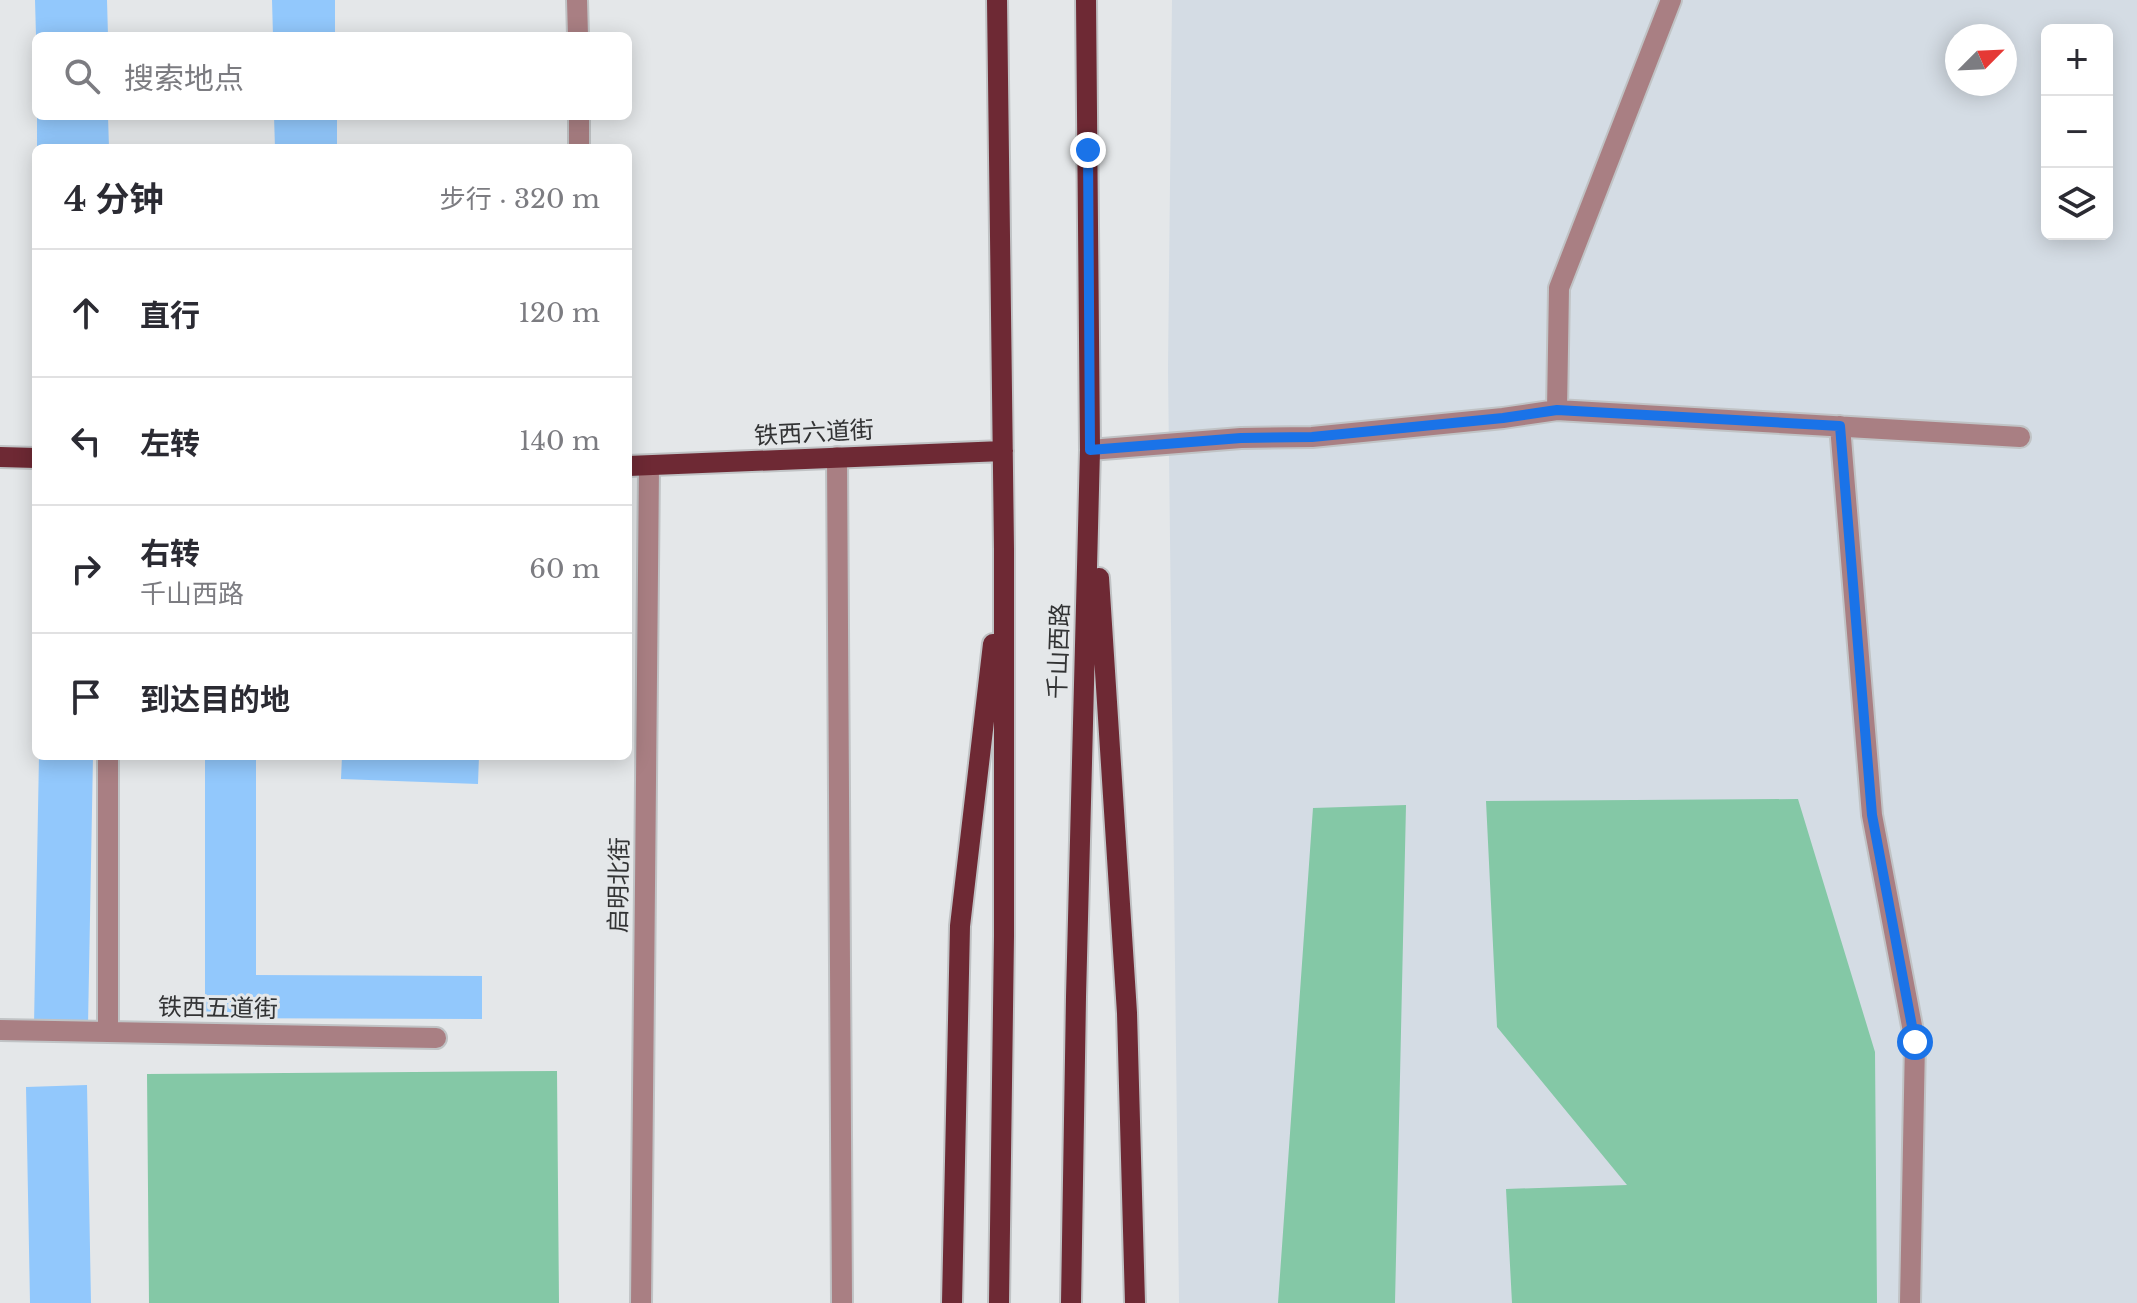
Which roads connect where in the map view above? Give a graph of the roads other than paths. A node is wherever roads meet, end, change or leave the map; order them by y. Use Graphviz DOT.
graph roads {
  1 [pos="577,0"];
  2 [pos="997,0"];
  3 [pos="1086,0"];
  4 [pos="1671,0"];
  5 [pos="578,32"];
  6 [pos="579,120"];
  7 [pos="579,144"];
  8 [pos="1557,410"];
  9 [pos="1840,426"];
  10 [pos="2020,437"];
  11 [pos="1090,450"];
  12 [pos="1003,451"];
  13 [pos="0,457"];
  14 [pos="837,457"];
  15 [pos="32,458"];
  16 [pos="632,466"];
  17 [pos="649,467"];
  18 [pos="1004,549"];
  19 [pos="108,760"];
  20 [pos="0,1030"];
  21 [pos="108,1032"];
  22 [pos="436,1038"];
  23 [pos="641,1303"];
  24 [pos="842,1303"];
  25 [pos="952,1303"];
  26 [pos="999,1303"];
  27 [pos="1071,1303"];
  28 [pos="1135,1303"];
  29 [pos="1910,1303"];
  1 -- 5 [label="street"];
  2 -- 12 [label="main road"];
  3 -- 11 [label="main road, 千山西路"];
  4 -- 8 [label="street"];
  6 -- 7 [label="street"];
  8 -- 9 [label="street"];
  8 -- 11 [label="street"];
  9 -- 10 [label="street"];
  9 -- 29 [label="street"];
  11 -- 27 [label="main road, 千山西路"];
  11 -- 28 [label="main road"];
  12 -- 14 [label="main road, 铁西六道街"];
  12 -- 18 [label="main road"];
  13 -- 15 [label="main road"];
  14 -- 17 [label="main road, 铁西六道街"];
  14 -- 24 [label="street"];
  16 -- 17 [label="main road, 铁西六道街"];
  17 -- 23 [label="street, 启明北街"];
  18 -- 25 [label="main road"];
  18 -- 26 [label="main road"];
  19 -- 21 [label="street"];
  20 -- 21 [label="street, 铁西五道街"];
  21 -- 22 [label="street, 铁西五道街"];
}
